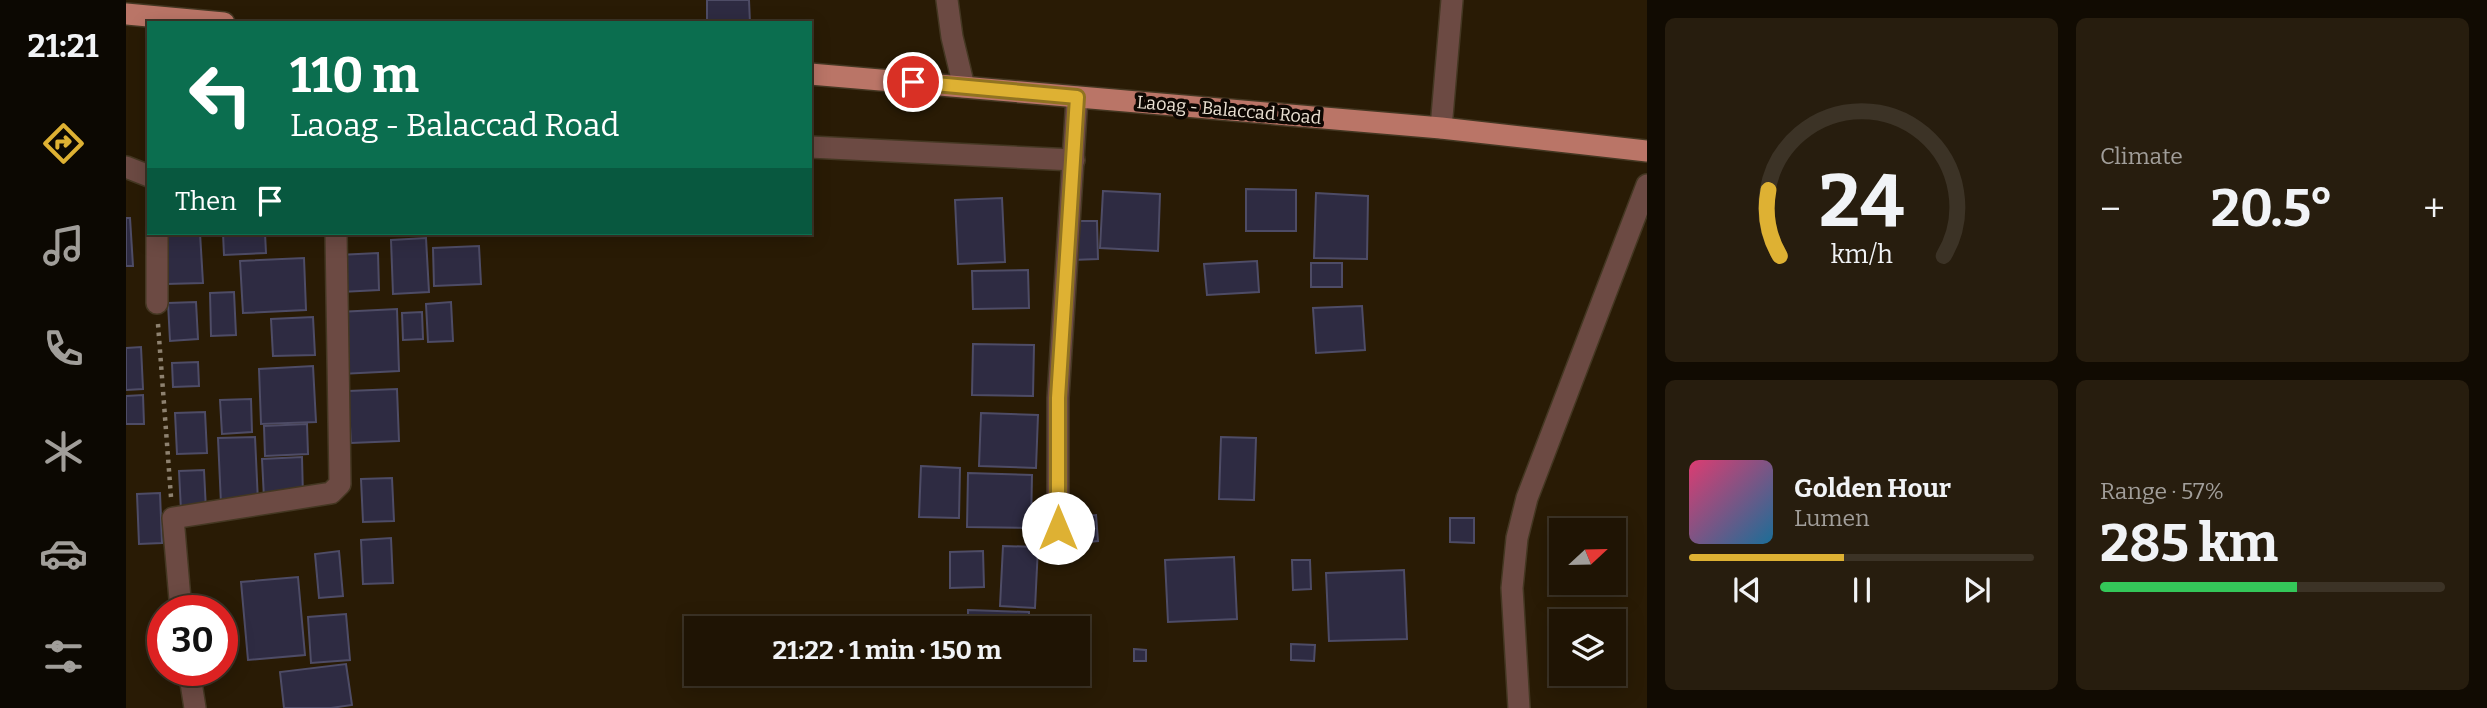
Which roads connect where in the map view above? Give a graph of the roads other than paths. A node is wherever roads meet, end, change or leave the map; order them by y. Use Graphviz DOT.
graph roads {
  1 [pos="947,0"];
  2 [pos="1452,0"];
  3 [pos="126,14"];
  4 [pos="201,21"];
  5 [pos="812,74"];
  6 [pos="964,87"];
  7 [pos="1077,97"];
  8 [pos="1441,128"];
  9 [pos="812,146"];
  10 [pos="1647,151"];
  11 [pos="1074,160"];
  12 [pos="126,167"];
  13 [pos="147,175"];
  14 [pos="1647,185"];
  15 [pos="157,235"];
  16 [pos="337,235"];
  17 [pos="157,303"];
  18 [pos="1058,528"];
  19 [pos="180,595"];
  20 [pos="192,686"];
  21 [pos="195,708"];
  22 [pos="1519,708"];
  1 -- 6 [label="street"];
  2 -- 8 [label="street"];
  3 -- 4 [label="main road"];
  5 -- 6 [label="main road, Laoag - Balaccad Road"];
  6 -- 7 [label="main road, Laoag - Balaccad Road"];
  7 -- 8 [label="main road, Laoag - Balaccad Road"];
  7 -- 11 [label="street"];
  8 -- 10 [label="main road, Laoag - Balaccad Road"];
  9 -- 11 [label="street"];
  11 -- 18 [label="street"];
  12 -- 13 [label="street"];
  14 -- 22 [label="street"];
  15 -- 17 [label="street"];
  16 -- 19 [label="street"];
  20 -- 21 [label="street"];
}
